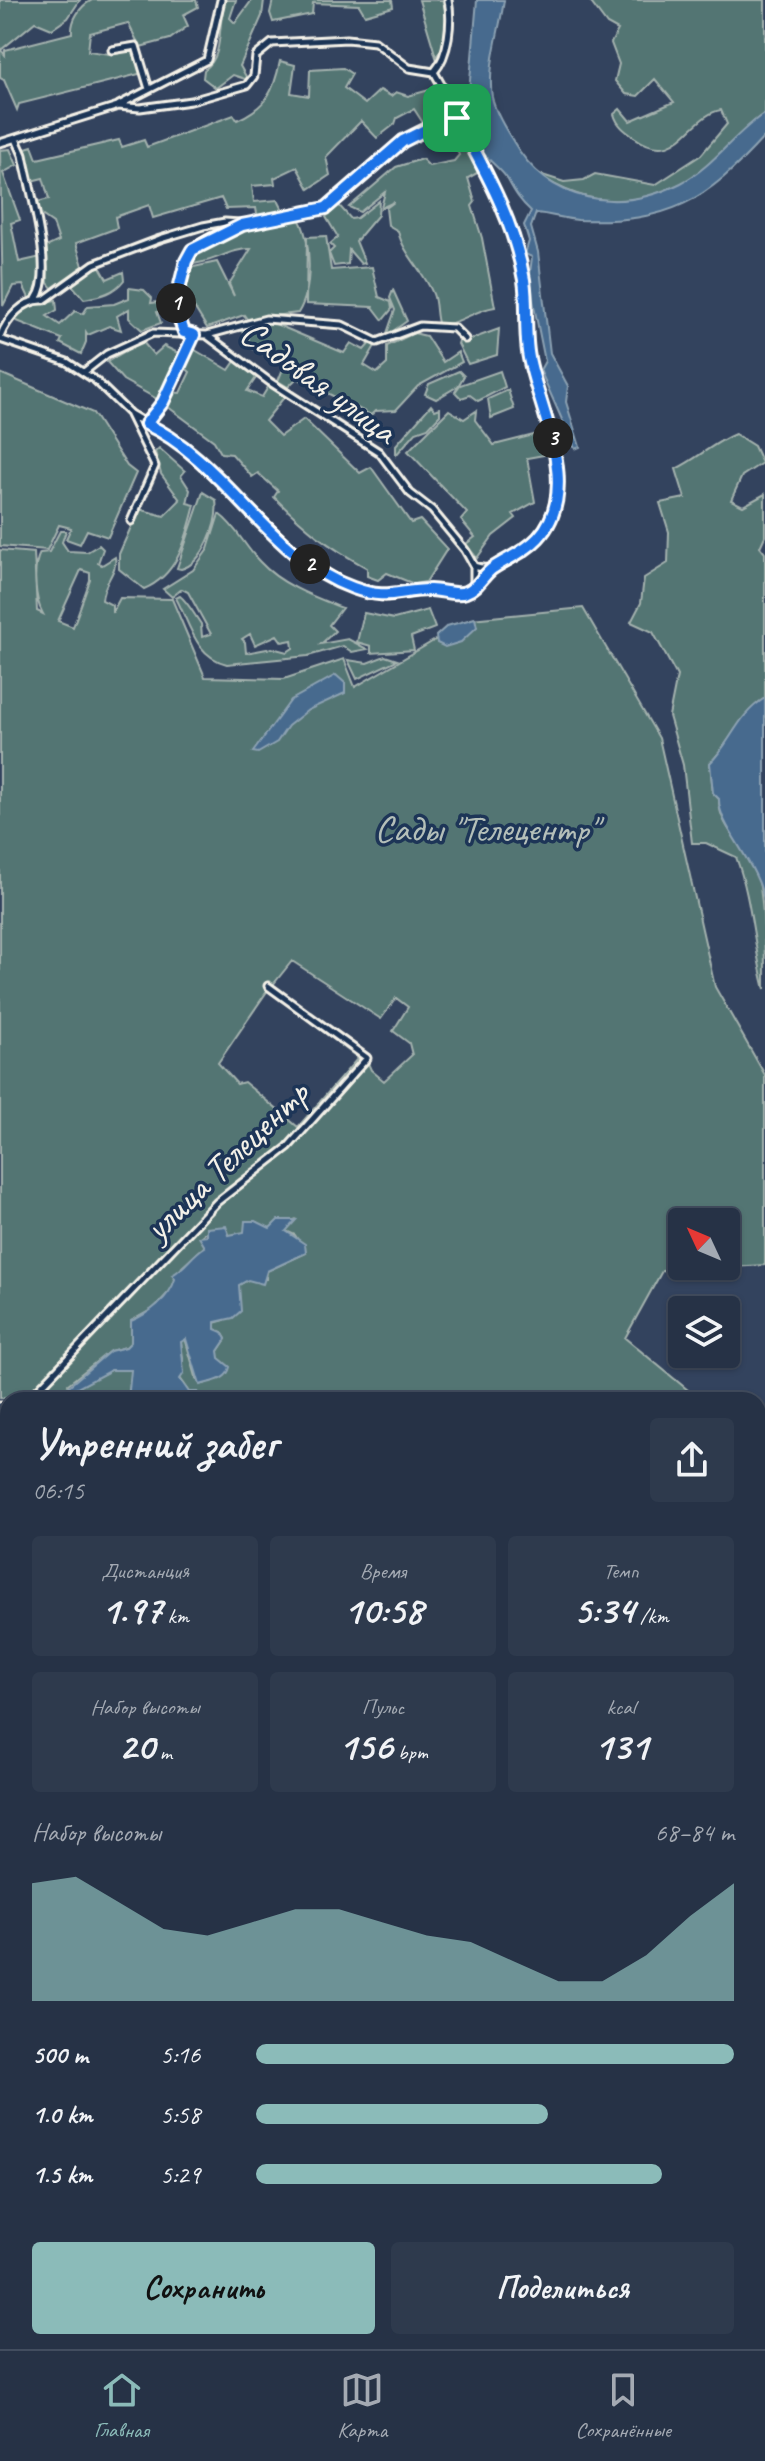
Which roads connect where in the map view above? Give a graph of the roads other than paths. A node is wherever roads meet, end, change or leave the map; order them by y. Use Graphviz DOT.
graph roads {
  1 [pos="221,0"];
  2 [pos="448,0"];
  3 [pos="112,50"];
  4 [pos="434,72"];
  5 [pos="149,89"];
  6 [pos="118,106"];
  7 [pos="457,118"];
  8 [pos="16,139"];
  9 [pos="0,143"];
  10 [pos="242,225"];
  11 [pos="36,299"];
  12 [pos="184,332"];
  13 [pos="194,335"];
  14 [pos="207,335"];
  15 [pos="0,338"];
  16 [pos="465,339"];
  17 [pos="84,372"];
  18 [pos="130,414"];
  19 [pos="146,424"];
  20 [pos="131,521"];
  21 [pos="474,566"];
  22 [pos="491,570"];
  23 [pos="474,588"];
  24 [pos="268,986"];
  25 [pos="35,1392"];
  1 -- 5 [label="street"];
  2 -- 4 [label="street"];
  3 -- 5 [label="street"];
  4 -- 6 [label="street"];
  4 -- 7 [label="street"];
  5 -- 6 [label="street"];
  6 -- 8 [label="street"];
  7 -- 10 [label="street"];
  7 -- 22 [label="street"];
  8 -- 9 [label="street"];
  8 -- 11 [label="street"];
  10 -- 11 [label="street"];
  10 -- 12 [label="street"];
  11 -- 15 [label="street"];
  12 -- 13 [label="street, Садовая улица"];
  12 -- 17 [label="street, Садовая улица"];
  13 -- 14 [label="street, Садовая улица"];
  13 -- 19 [label="street"];
  14 -- 16 [label="street, Садовая улица"];
  14 -- 21 [label="street, Садовая улица"];
  15 -- 17 [label="street"];
  17 -- 18 [label="street"];
  18 -- 19 [label="street"];
  18 -- 20 [label="street"];
  19 -- 23 [label="street"];
  21 -- 22 [label="street"];
  21 -- 23 [label="street"];
  22 -- 23 [label="street"];
  24 -- 25 [label="street, улица Телецентр"];
}
